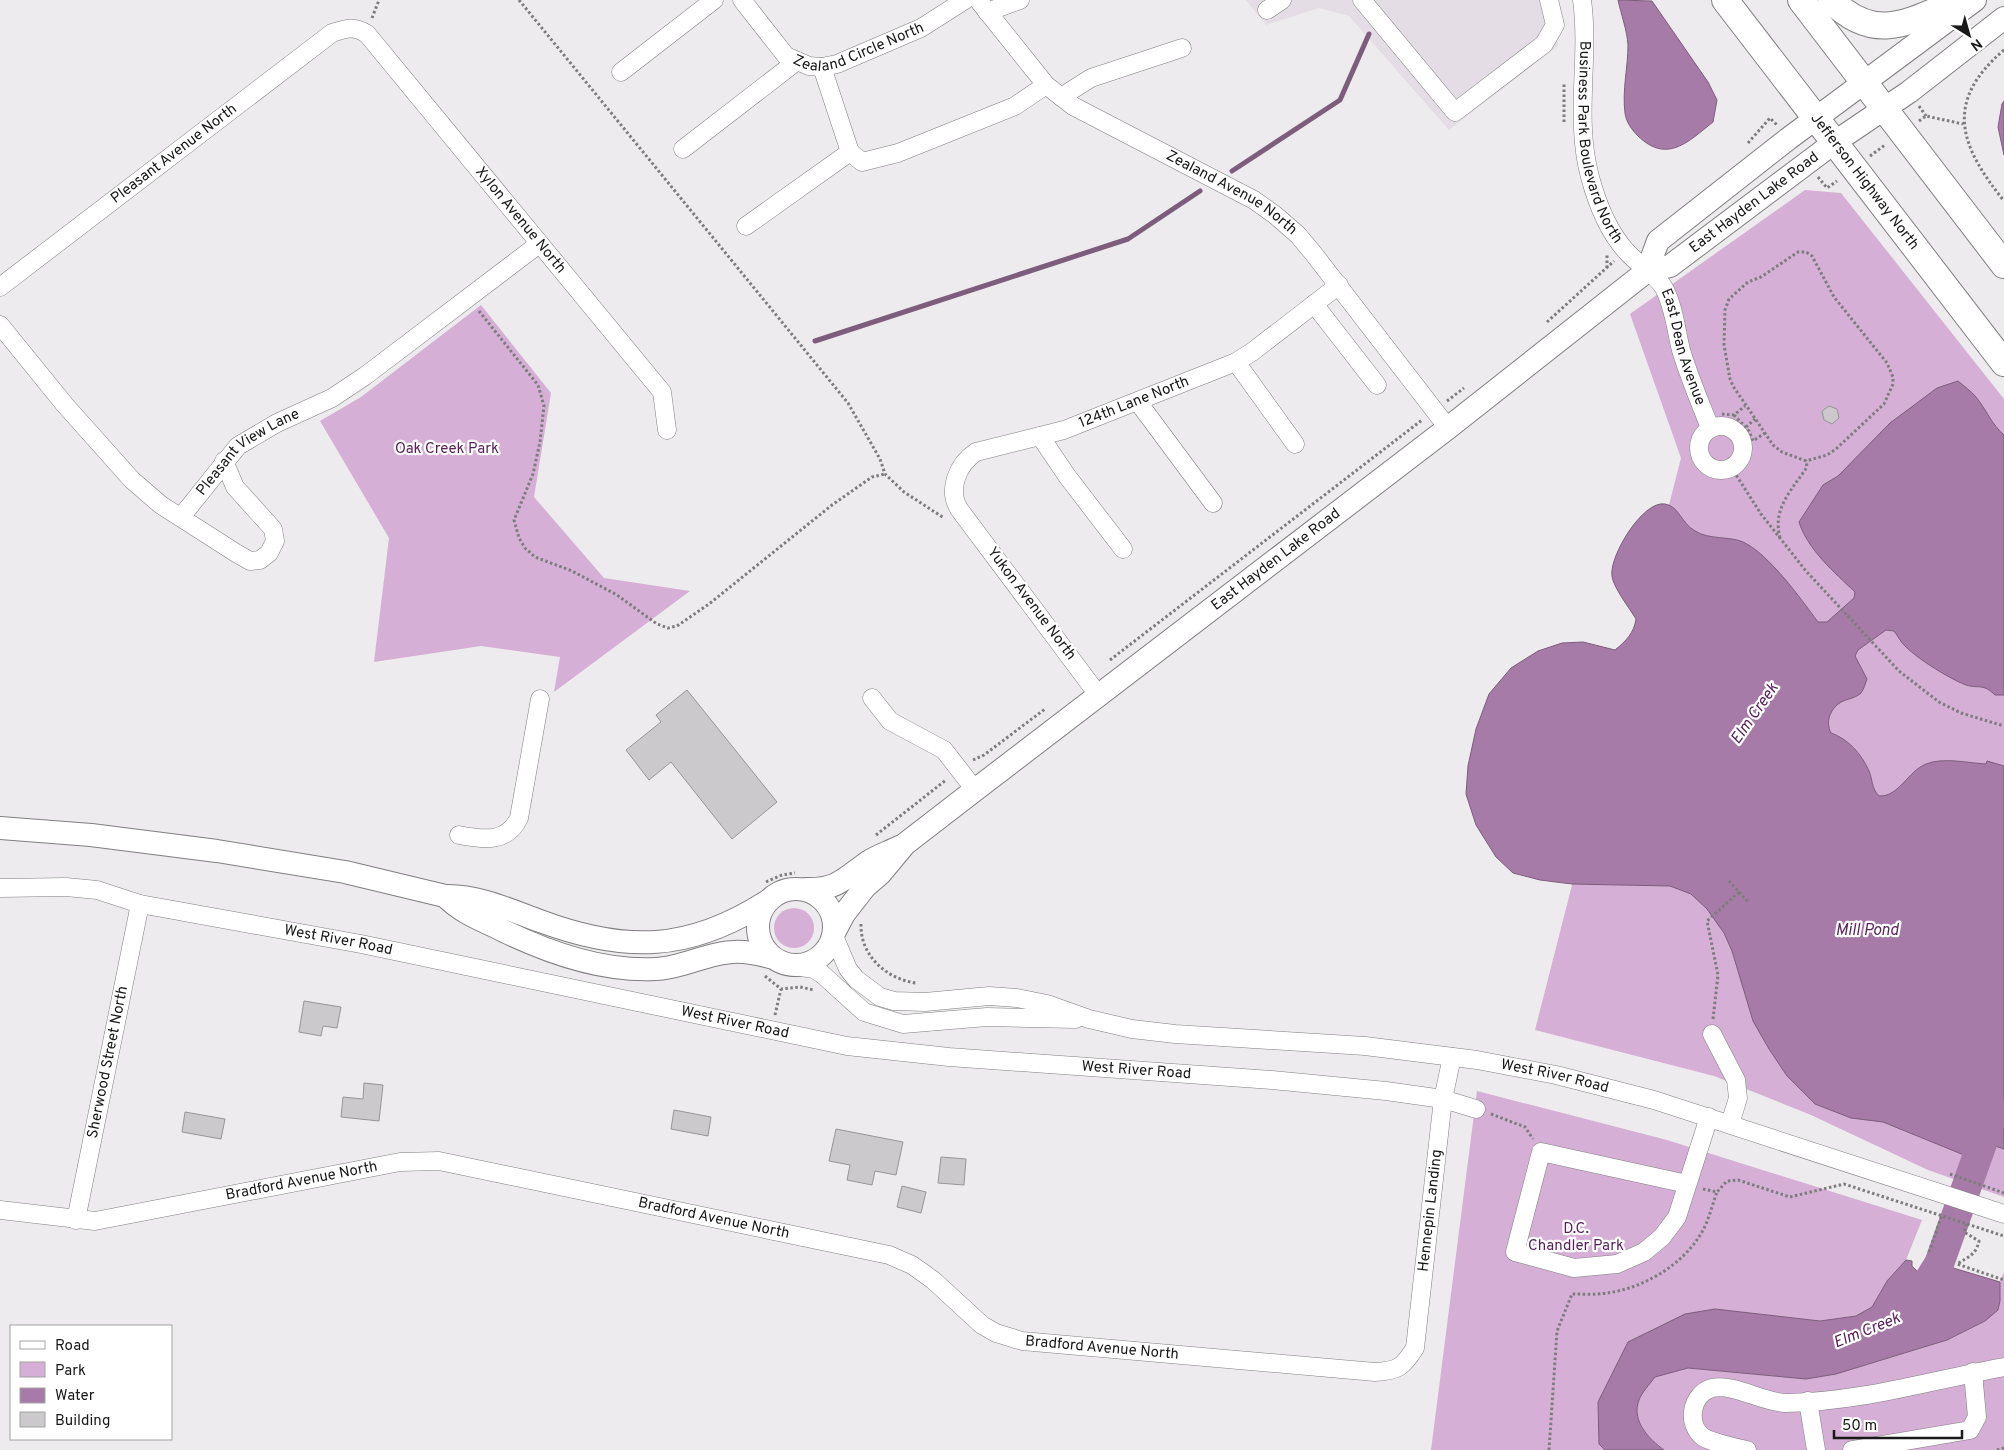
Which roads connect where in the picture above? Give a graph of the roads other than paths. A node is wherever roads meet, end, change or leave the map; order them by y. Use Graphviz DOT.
graph roads {
  1 [pos="714,0"];
  2 [pos="742,0"];
  3 [pos="965,0"];
  4 [pos="1020,0"];
  5 [pos="1282,0"];
  6 [pos="1362,0"];
  7 [pos="1549,0"];
  8 [pos="1582,0"];
  9 [pos="1725,0"];
  10 [pos="1801,0"];
  11 [pos="1831,0"];
  12 [pos="1961,0"];
  13 [pos="1975,0"];
  14 [pos="983,6"];
  15 [pos="1267,10"];
  16 [pos="2004,18"];
  17 [pos="350,27"];
  18 [pos="1182,48"];
  19 [pos="798,61"];
  20 [pos="822,67"];
  21 [pos="621,72"];
  22 [pos="1864,84"];
  23 [pos="1046,85"];
  24 [pos="1061,97"];
  25 [pos="1884,110"];
  26 [pos="1817,119"];
  27 [pos="1835,142"];
  28 [pos="683,149"];
  29 [pos="850,152"];
  30 [pos="746,226"];
  31 [pos="539,244"];
  32 [pos="2004,265"];
  33 [pos="1647,271"];
  34 [pos="1339,285"];
  35 [pos="0,287"];
  36 [pos="1314,304"];
  37 [pos="0,325"];
  38 [pos="1236,362"];
  39 [pos="2004,363"];
  40 [pos="1377,385"];
  41 [pos="1138,402"];
  42 [pos="1448,428"];
  43 [pos="1710,428"];
  44 [pos="667,430"];
  45 [pos="1040,436"];
  46 [pos="1295,444"];
  47 [pos="224,460"];
  48 [pos="1213,503"];
  49 [pos="962,513"];
  50 [pos="181,517"];
  51 [pos="1123,549"];
  52 [pos="1098,696"];
  53 [pos="872,698"];
  54 [pos="540,699"];
  55 [pos="975,790"];
  56 [pos="0,828"];
  57 [pos="459,836"];
  58 [pos="905,844"];
  59 [pos="803,881"];
  60 [pos="0,888"];
  61 [pos="765,893"];
  62 [pos="445,896"];
  63 [pos="140,904"];
  64 [pos="834,934"];
  65 [pos="766,965"];
  66 [pos="795,966"];
  67 [pos="1089,1019"];
  68 [pos="1712,1034"];
  69 [pos="1452,1057"];
  70 [pos="1443,1100"];
  71 [pos="1476,1109"];
  72 [pos="1710,1117"];
  73 [pos="1730,1124"];
  74 [pos="1687,1184"];
  75 [pos="0,1210"];
  76 [pos="2004,1214"];
  77 [pos="76,1220"];
  78 [pos="1406,1363"];
  79 [pos="2004,1367"];
  80 [pos="1973,1372"];
  81 [pos="1808,1401"];
  82 [pos="1747,1450"];
  83 [pos="1816,1450"];
  84 [pos="1852,1450"];
  1 -- 21 [label="street"];
  2 -- 19 [label="street, Zealand Circle North"];
  3 -- 20 [label="street, Zealand Circle North"];
  4 -- 14 [label="street"];
  5 -- 15 [label="street"];
  6 -- 7 [label="street"];
  8 -- 33 [label="street, Business Park Boulevard North"];
  9 -- 26 [label="highway, Jefferson Highway North"];
  10 -- 22 [label="highway"];
  11 -- 12 [label="highway"];
  13 -- 22 [label="main road, East Hayden Lake Road"];
  14 -- 23 [label="street, Zealand Avenue North"];
  16 -- 25 [label="main road, East Hayden Lake Road"];
  17 -- 31 [label="street, Xylon Avenue North"];
  17 -- 35 [label="street, Pleasant Avenue North"];
  18 -- 24 [label="street"];
  19 -- 20 [label="street, Zealand Circle North"];
  19 -- 28 [label="street"];
  20 -- 29 [label="street"];
  22 -- 25 [label="highway"];
  22 -- 26 [label="main road, East Hayden Lake Road"];
  23 -- 24 [label="street, Zealand Avenue North"];
  23 -- 29 [label="street"];
  24 -- 34 [label="street, Zealand Avenue North"];
  25 -- 27 [label="main road, East Hayden Lake Road"];
  25 -- 32 [label="highway"];
  26 -- 27 [label="highway, Jefferson Highway North"];
  26 -- 33 [label="main road, East Hayden Lake Road"];
  27 -- 33 [label="main road, East Hayden Lake Road"];
  27 -- 39 [label="highway, Jefferson Highway North"];
  29 -- 30 [label="street"];
  31 -- 44 [label="street, Xylon Avenue North"];
  31 -- 47 [label="street, Pleasant View Lane"];
  33 -- 42 [label="main road, East Hayden Lake Road"];
  33 -- 43 [label="street, East Dean Avenue"];
  34 -- 36 [label="street, 124th Lane North"];
  34 -- 42 [label="street, Zealand Avenue North"];
  36 -- 38 [label="street, 124th Lane North"];
  36 -- 40 [label="street"];
  37 -- 50 [label="street"];
  38 -- 41 [label="street, 124th Lane North"];
  38 -- 46 [label="street"];
  41 -- 45 [label="street, 124th Lane North"];
  41 -- 48 [label="street"];
  42 -- 52 [label="main road, East Hayden Lake Road"];
  43 -- 43 [label="street"];
  45 -- 49 [label="street, 124th Lane North"];
  45 -- 51 [label="street"];
  47 -- 50 [label="street, Pleasant View Lane"];
  47 -- 50 [label="street"];
  49 -- 52 [label="street, Yukon Avenue North"];
  52 -- 55 [label="main road, East Hayden Lake Road"];
  53 -- 55 [label="street"];
  54 -- 57 [label="street"];
  55 -- 58 [label="main road, East Hayden Lake Road"];
  56 -- 62 [label="main road"];
  58 -- 59 [label="main road, East Hayden Lake Road"];
  58 -- 64 [label="main road, East Hayden Lake Road"];
  59 -- 61 [label="main road"];
  59 -- 64 [label="main road"];
  60 -- 63 [label="street, West River Road"];
  61 -- 62 [label="main road"];
  61 -- 65 [label="main road"];
  62 -- 65 [label="main road"];
  63 -- 70 [label="street, West River Road"];
  63 -- 77 [label="street, Sherwood Street North"];
  64 -- 66 [label="main road"];
  64 -- 67 [label="street, West River Road"];
  65 -- 66 [label="main road"];
  66 -- 67 [label="street, West River Road"];
  67 -- 69 [label="street, West River Road"];
  68 -- 73 [label="street"];
  69 -- 70 [label="street, Hennepin Landing"];
  69 -- 72 [label="street, West River Road"];
  70 -- 71 [label="street, West River Road"];
  70 -- 78 [label="street, Hennepin Landing"];
  72 -- 73 [label="street, West River Road"];
  72 -- 74 [label="street"];
  73 -- 76 [label="street, West River Road"];
  74 -- 74 [label="street"];
  75 -- 77 [label="street, Bradford Avenue North"];
  77 -- 78 [label="street, Bradford Avenue North"];
  79 -- 80 [label="street"];
  80 -- 81 [label="street"];
  80 -- 84 [label="street"];
  81 -- 82 [label="street"];
  81 -- 83 [label="street"];
}
